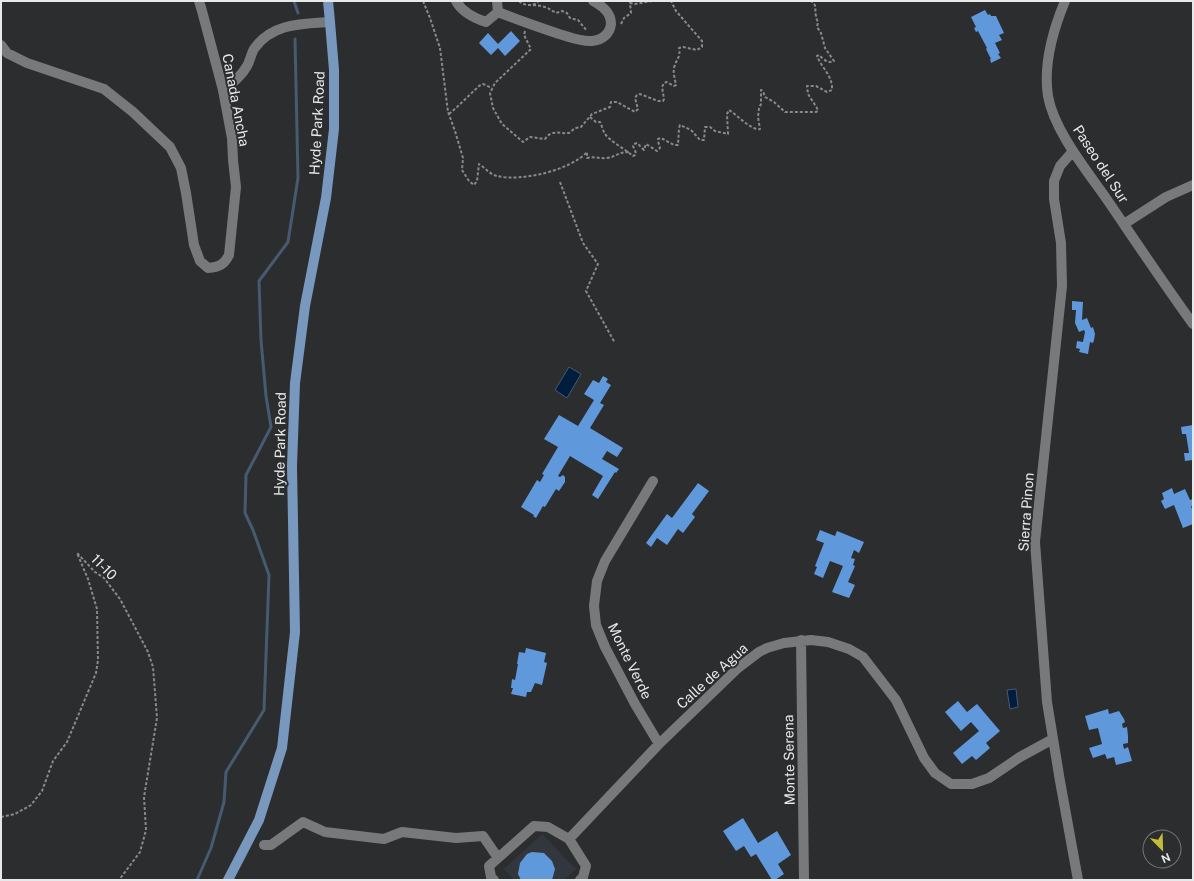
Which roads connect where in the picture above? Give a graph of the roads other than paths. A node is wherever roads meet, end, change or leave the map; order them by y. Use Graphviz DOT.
graph roads {
  1 [pos="199,1"];
  2 [pos="328,1"];
  3 [pos="456,1"];
  4 [pos="497,1"];
  5 [pos="593,1"];
  6 [pos="1065,1"];
  7 [pos="498,12"];
  8 [pos="330,22"];
  9 [pos="1,45"];
  10 [pos="222,90"];
  11 [pos="1073,150"];
  12 [pos="1193,185"];
  13 [pos="1124,224"];
  14 [pos="1193,324"];
  15 [pos="653,481"];
  16 [pos="801,640"];
  17 [pos="1053,739"];
  18 [pos="659,744"];
  19 [pos="569,839"];
  20 [pos="264,845"];
  21 [pos="498,858"];
  22 [pos="228,880"];
  23 [pos="494,880"];
  24 [pos="580,880"];
  25 [pos="804,880"];
  26 [pos="1078,880"];
  1 -- 10 [label="street, Canada Ancha"];
  2 -- 8 [label="main road, Hyde Park Road"];
  3 -- 7 [label="street"];
  4 -- 7 [label="street"];
  5 -- 7 [label="street"];
  6 -- 11 [label="street, Paseo del Sur"];
  8 -- 10 [label="street"];
  8 -- 22 [label="main road, Hyde Park Road"];
  9 -- 10 [label="street, Canada Ancha"];
  11 -- 13 [label="street, Paseo del Sur"];
  11 -- 17 [label="street, Sierra Pinon"];
  12 -- 13 [label="street"];
  13 -- 14 [label="street, Paseo del Sur"];
  15 -- 18 [label="street, Monte Verde"];
  16 -- 17 [label="street, Calle de Agua"];
  16 -- 18 [label="street, Calle de Agua"];
  16 -- 25 [label="street, Monte Serena"];
  17 -- 26 [label="street, Sierra Pinon"];
  18 -- 19 [label="street, Calle de Agua"];
  19 -- 21 [label="street"];
  19 -- 24 [label="street"];
  20 -- 21 [label="street"];
  21 -- 23 [label="street"];
}
